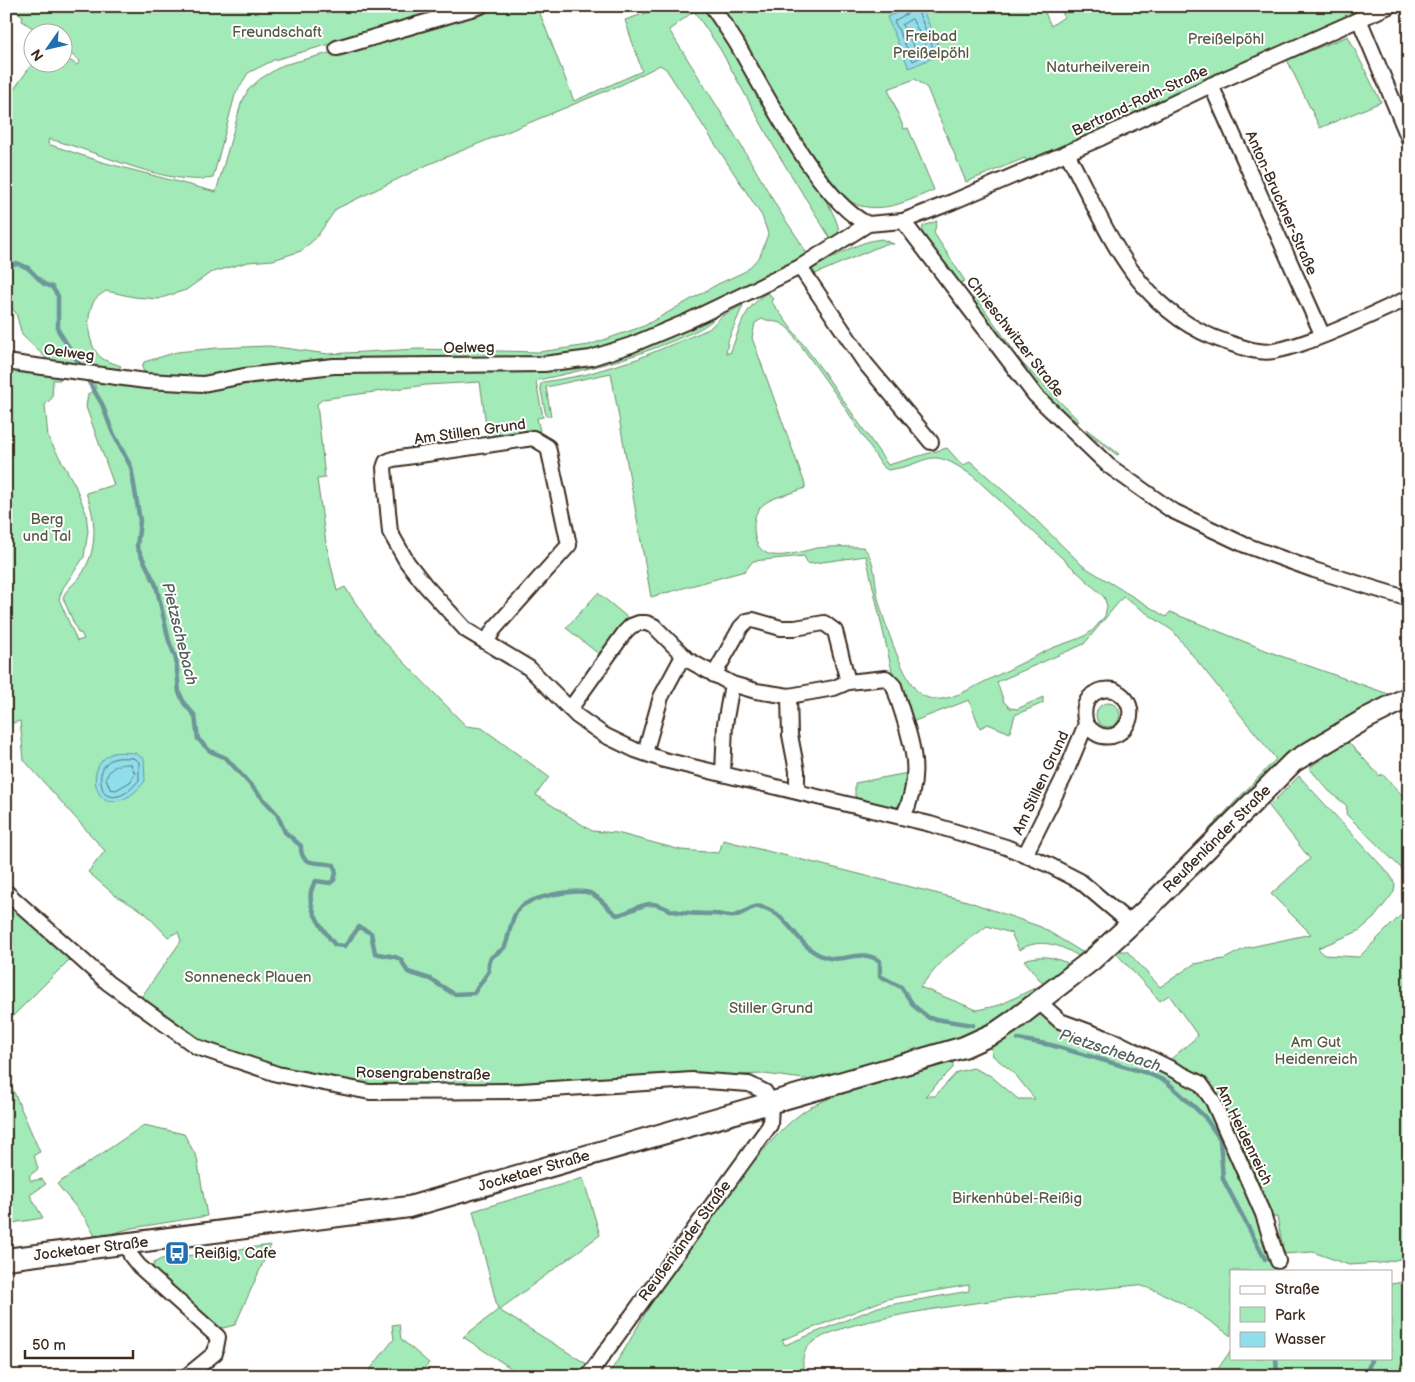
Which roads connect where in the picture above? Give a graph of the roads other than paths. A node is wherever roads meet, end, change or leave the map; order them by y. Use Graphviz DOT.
graph roads {
  1 [pos="481,6"];
  2 [pos="712,6"];
  3 [pos="1389,6"];
  4 [pos="1359,19"];
  5 [pos="337,48"];
  6 [pos="1211,86"];
  7 [pos="1409,138"];
  8 [pos="1067,153"];
  9 [pos="904,221"];
  10 [pos="868,224"];
  11 [pos="800,267"];
  12 [pos="1409,298"];
  13 [pos="1322,334"];
  14 [pos="6,362"];
  15 [pos="931,442"];
  16 [pos="1409,599"];
  17 [pos="487,642"];
  18 [pos="683,656"];
  19 [pos="714,675"];
  20 [pos="848,682"];
  21 [pos="732,684"];
  22 [pos="789,696"];
  23 [pos="1409,697"];
  24 [pos="570,709"];
  25 [pos="1086,724"];
  26 [pos="645,753"];
  27 [pos="723,774"];
  28 [pos="797,791"];
  29 [pos="903,818"];
  30 [pos="1025,855"];
  31 [pos="6,892"];
  32 [pos="1131,924"];
  33 [pos="1038,1001"];
  34 [pos="771,1103"];
  35 [pos="128,1245"];
  36 [pos="6,1259"];
  37 [pos="1278,1261"];
  38 [pos="187,1376"];
  39 [pos="588,1376"];
  1 -- 5 [label="street"];
  2 -- 10 [label="street"];
  3 -- 4 [label="street, Bertrand-Roth-Straße"];
  4 -- 6 [label="street, Bertrand-Roth-Straße"];
  4 -- 7 [label="street"];
  6 -- 8 [label="street, Bertrand-Roth-Straße"];
  6 -- 13 [label="street, Anton-Bruckner-Straße"];
  8 -- 9 [label="street, Bertrand-Roth-Straße"];
  8 -- 13 [label="street"];
  9 -- 10 [label="street, Oelweg"];
  9 -- 16 [label="street, Chrieschwitzer Straße"];
  10 -- 11 [label="street, Oelweg"];
  11 -- 14 [label="street, Oelweg"];
  11 -- 15 [label="street"];
  12 -- 13 [label="street"];
  17 -- 17 [label="street, Am Stillen Grund"];
  17 -- 24 [label="street, Am Stillen Grund"];
  18 -- 19 [label="street"];
  18 -- 24 [label="street"];
  18 -- 26 [label="street"];
  19 -- 20 [label="street"];
  19 -- 21 [label="street"];
  20 -- 22 [label="street"];
  20 -- 29 [label="street"];
  21 -- 22 [label="street"];
  21 -- 27 [label="street"];
  22 -- 28 [label="street"];
  23 -- 32 [label="street, Reußenländer Straße"];
  24 -- 26 [label="street, Am Stillen Grund"];
  25 -- 30 [label="street, Am Stillen Grund"];
  26 -- 27 [label="street, Am Stillen Grund"];
  27 -- 28 [label="street, Am Stillen Grund"];
  28 -- 29 [label="street, Am Stillen Grund"];
  29 -- 30 [label="street, Am Stillen Grund"];
  30 -- 32 [label="street, Am Stillen Grund"];
  31 -- 34 [label="street, Rosengrabenstraße"];
  32 -- 33 [label="street, Reußenländer Straße"];
  33 -- 34 [label="street, Jocketaer Straße"];
  33 -- 37 [label="street, Am Heidenreich"];
  34 -- 35 [label="street, Jocketaer Straße"];
  34 -- 39 [label="street, Reußenländer Straße"];
  35 -- 36 [label="street, Jocketaer Straße"];
  35 -- 38 [label="street"];
}
